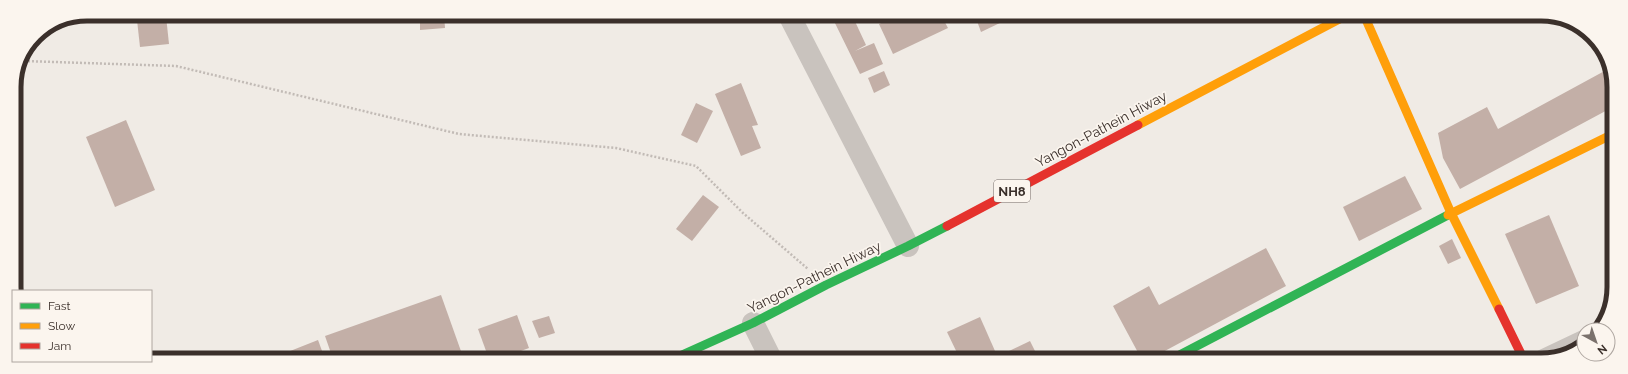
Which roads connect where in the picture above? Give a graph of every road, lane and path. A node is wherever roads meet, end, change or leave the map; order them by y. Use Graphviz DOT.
graph roads {
  1 [pos="792,21"];
  2 [pos="1336,21"];
  3 [pos="1367,21"];
  4 [pos="27,61"];
  5 [pos="1607,137"];
  6 [pos="1451,213"];
  7 [pos="908,246"];
  8 [pos="826,284"];
  9 [pos="753,323"];
  10 [pos="686,353"];
  11 [pos="768,353"];
  12 [pos="1183,353"];
  13 [pos="1521,353"];
  1 -- 7 [label="street"];
  2 -- 7 [label="main road, Yangon-Pathein Hiway / NH8"];
  3 -- 6 [label="main road"];
  4 -- 8 [label="path"];
  5 -- 6 [label="main road"];
  6 -- 12 [label="main road"];
  6 -- 13 [label="main road"];
  7 -- 8 [label="main road, Yangon-Pathein Hiway / NH8"];
  8 -- 9 [label="main road, Yangon-Pathein Hiway / NH8"];
  9 -- 10 [label="main road, Yangon-Pathein Hiway / NH8"];
  9 -- 11 [label="street"];
}
